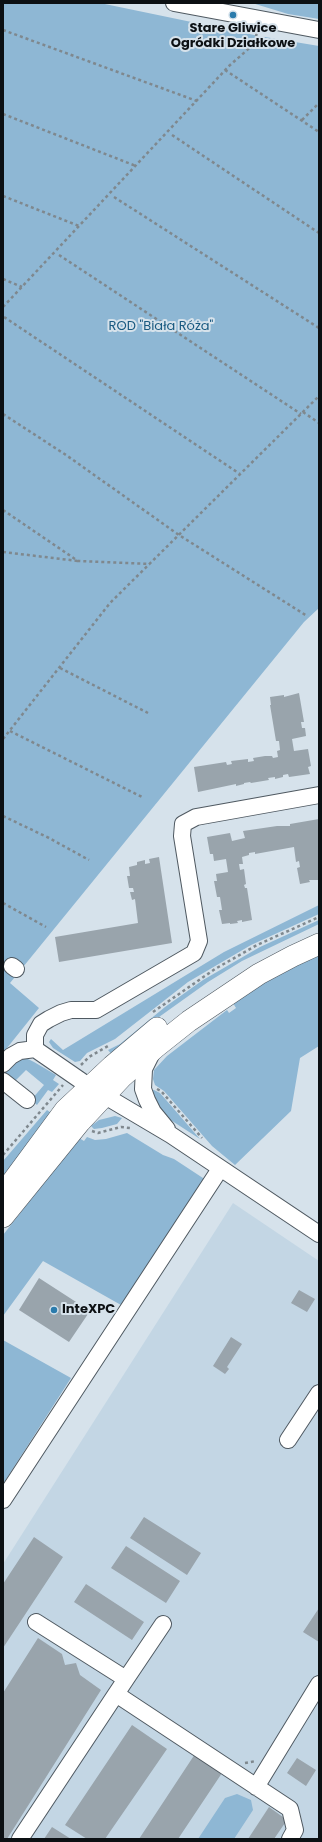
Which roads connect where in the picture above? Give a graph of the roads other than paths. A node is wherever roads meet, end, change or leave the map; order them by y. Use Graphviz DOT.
graph roads {
  1 [pos="174,3"];
  2 [pos="319,30"];
  3 [pos="319,795"];
  4 [pos="319,930"];
  5 [pos="319,944"];
  6 [pos="35,1046"];
  7 [pos="155,1048"];
  8 [pos="3,1064"];
  9 [pos="3,1081"];
  10 [pos="97,1091"];
  11 [pos="27,1100"];
  12 [pos="171,1135"];
  13 [pos="220,1169"];
  14 [pos="3,1194"];
  15 [pos="3,1217"];
  16 [pos="319,1234"];
  17 [pos="319,1393"];
  18 [pos="288,1440"];
  19 [pos="3,1500"];
  20 [pos="36,1622"];
  21 [pos="162,1624"];
  22 [pos="126,1679"];
  23 [pos="319,1684"];
  24 [pos="116,1694"];
  25 [pos="256,1787"];
  26 [pos="20,1839"];
  27 [pos="290,1839"];
  1 -- 2 [label="street"];
  3 -- 6 [label="street"];
  4 -- 10 [label="main road"];
  5 -- 7 [label="main road"];
  6 -- 8 [label="street"];
  6 -- 10 [label="street"];
  7 -- 10 [label="main road"];
  7 -- 12 [label="street"];
  9 -- 11 [label="street"];
  10 -- 12 [label="street"];
  10 -- 14 [label="main road"];
  10 -- 15 [label="main road"];
  12 -- 13 [label="street"];
  13 -- 16 [label="street"];
  13 -- 19 [label="street"];
  17 -- 18 [label="street"];
  20 -- 22 [label="street"];
  21 -- 22 [label="street"];
  22 -- 24 [label="street"];
  23 -- 25 [label="street"];
  24 -- 25 [label="street"];
  24 -- 26 [label="street"];
  25 -- 27 [label="street"];
}
